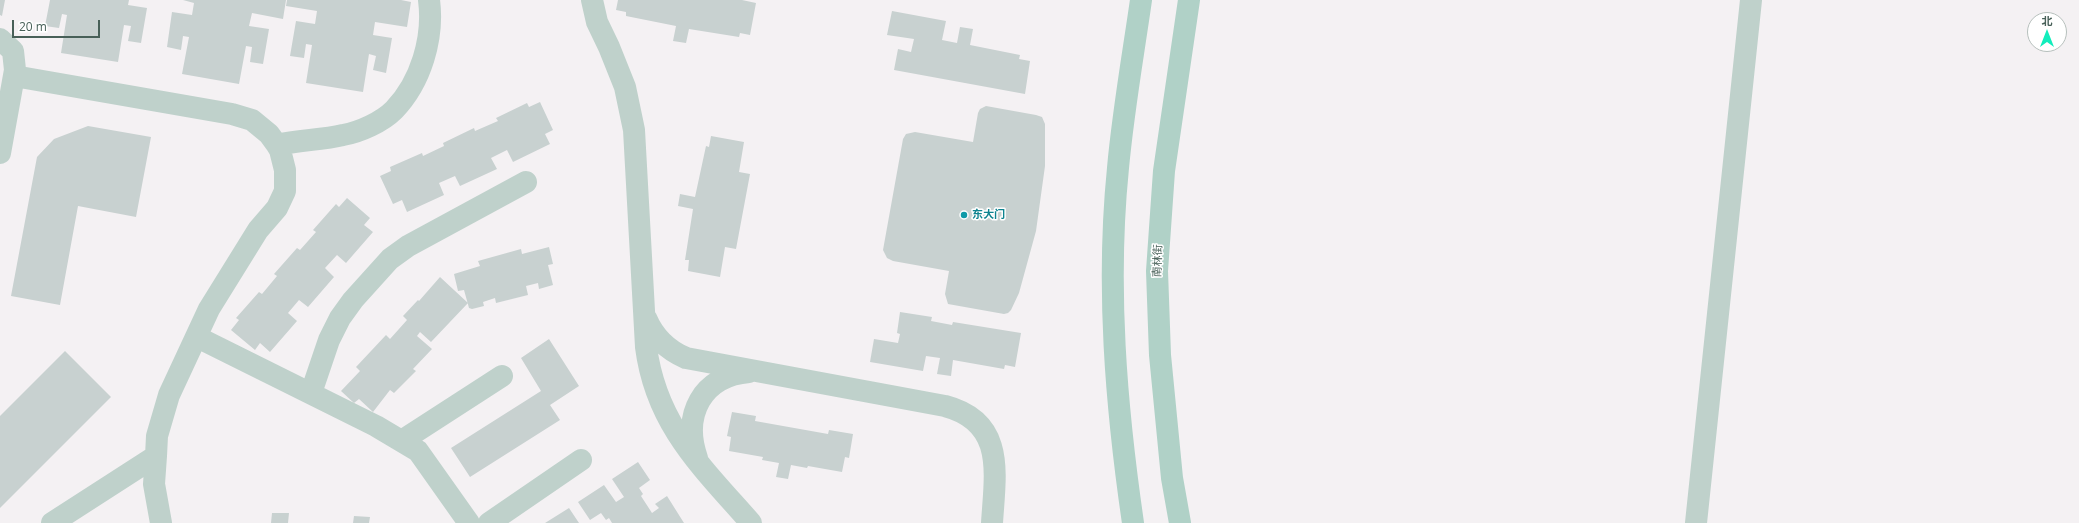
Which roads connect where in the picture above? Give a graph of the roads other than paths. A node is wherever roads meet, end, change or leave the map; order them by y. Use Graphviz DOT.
graph roads {
  1 [pos="429,0"];
  2 [pos="592,0"];
  3 [pos="1141,0"];
  4 [pos="1189,0"];
  5 [pos="1752,0"];
  6 [pos="0,39"];
  7 [pos="14,76"];
  8 [pos="277,145"];
  9 [pos="0,153"];
  10 [pos="526,182"];
  11 [pos="644,313"];
  12 [pos="197,337"];
  13 [pos="758,372"];
  14 [pos="502,376"];
  15 [pos="311,393"];
  16 [pos="403,440"];
  17 [pos="156,456"];
  18 [pos="581,460"];
  19 [pos="701,465"];
  20 [pos="52,523"];
  21 [pos="161,523"];
  22 [pos="469,523"];
  23 [pos="489,523"];
  24 [pos="751,523"];
  25 [pos="992,523"];
  26 [pos="1133,523"];
  27 [pos="1180,523"];
  28 [pos="1696,523"];
  1 -- 8 [label="lane"];
  2 -- 11 [label="lane"];
  3 -- 26 [label="main road"];
  4 -- 27 [label="main road, 南林街"];
  5 -- 28 [label="lane"];
  6 -- 7 [label="lane"];
  7 -- 8 [label="lane"];
  7 -- 9 [label="lane"];
  8 -- 12 [label="lane"];
  10 -- 15 [label="lane"];
  11 -- 13 [label="lane"];
  11 -- 19 [label="lane"];
  12 -- 15 [label="lane"];
  12 -- 17 [label="lane"];
  13 -- 19 [label="lane"];
  13 -- 25 [label="lane"];
  14 -- 16 [label="lane"];
  15 -- 16 [label="lane"];
  16 -- 22 [label="lane"];
  17 -- 20 [label="lane"];
  17 -- 21 [label="lane"];
  18 -- 23 [label="lane"];
  19 -- 24 [label="lane"];
}
